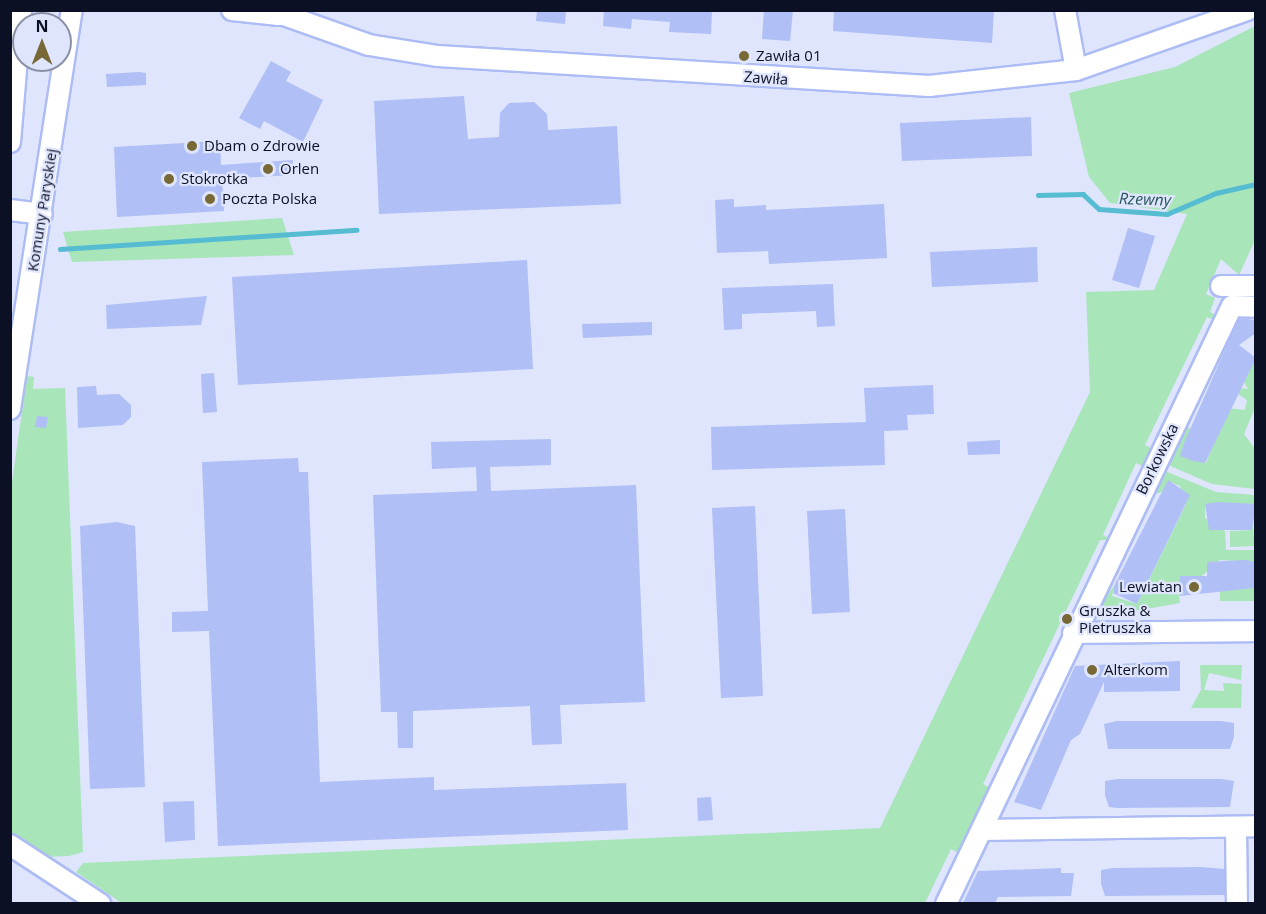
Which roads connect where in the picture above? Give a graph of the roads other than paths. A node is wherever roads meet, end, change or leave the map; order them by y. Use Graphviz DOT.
graph roads {
  1 [pos="72,10"];
  2 [pos="232,10"];
  3 [pos="1065,10"];
  4 [pos="1247,10"];
  5 [pos="274,13"];
  6 [pos="1076,70"];
  7 [pos="19,72"];
  8 [pos="10,142"];
  9 [pos="13,210"];
  10 [pos="42,214"];
  11 [pos="1221,286"];
  12 [pos="1256,286"];
  13 [pos="1256,307"];
  14 [pos="10,409"];
  15 [pos="1256,631"];
  16 [pos="1073,633"];
  17 [pos="1246,826"];
  18 [pos="982,830"];
  19 [pos="10,845"];
  20 [pos="100,903"];
  21 [pos="946,903"];
  22 [pos="1237,903"];
  1 -- 10 [label="street, Komuny Paryskiej"];
  2 -- 5 [label="street, Zawiła"];
  3 -- 6 [label="street"];
  4 -- 6 [label="street, Zawiła"];
  5 -- 6 [label="street, Zawiła"];
  7 -- 8 [label="street"];
  9 -- 10 [label="street"];
  10 -- 14 [label="street, Komuny Paryskiej"];
  11 -- 12 [label="street"];
  13 -- 16 [label="street, Borkowska"];
  15 -- 16 [label="street"];
  16 -- 18 [label="street, Borkowska"];
  17 -- 18 [label="street"];
  17 -- 22 [label="street"];
  18 -- 21 [label="street, Borkowska"];
  19 -- 20 [label="street"];
}
